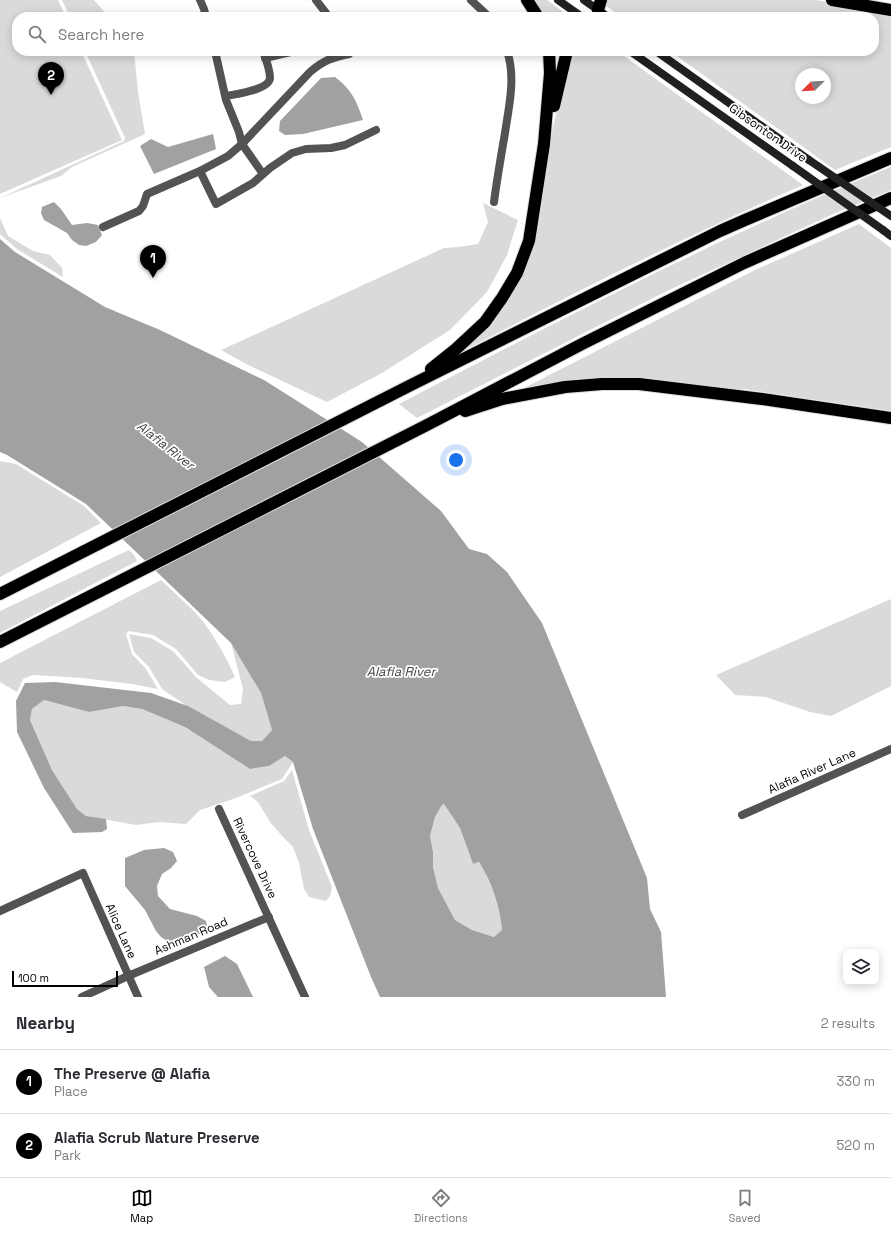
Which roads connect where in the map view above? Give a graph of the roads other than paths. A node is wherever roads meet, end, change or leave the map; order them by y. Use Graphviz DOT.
graph roads {
  1 [pos="200,0"];
  2 [pos="316,0"];
  3 [pos="471,0"];
  4 [pos="527,0"];
  5 [pos="558,0"];
  6 [pos="584,0"];
  7 [pos="832,0"];
  8 [pos="891,10"];
  9 [pos="602,11"];
  10 [pos="205,12"];
  11 [pos="325,12"];
  12 [pos="484,12"];
  13 [pos="535,12"];
  14 [pos="575,12"];
  15 [pos="215,56"];
  16 [pos="264,56"];
  17 [pos="337,56"];
  18 [pos="509,56"];
  19 [pos="549,56"];
  20 [pos="566,56"];
  21 [pos="637,56"];
  22 [pos="663,56"];
  23 [pos="226,96"];
  24 [pos="376,130"];
  25 [pos="242,144"];
  26 [pos="544,144"];
  27 [pos="891,158"];
  28 [pos="200,171"];
  29 [pos="263,174"];
  30 [pos="891,198"];
  31 [pos="494,202"];
  32 [pos="891,216"];
  33 [pos="103,227"];
  34 [pos="891,236"];
  35 [pos="411,385"];
  36 [pos="891,418"];
  37 [pos="431,422"];
  38 [pos="0,594"];
  39 [pos="0,642"];
  40 [pos="891,749"];
  41 [pos="219,809"];
  42 [pos="742,815"];
  43 [pos="0,911"];
  44 [pos="269,917"];
  45 [pos="128,976"];
  46 [pos="82,997"];
  47 [pos="138,997"];
  48 [pos="305,997"];
  1 -- 10 [label="street"];
  2 -- 11 [label="street"];
  3 -- 12 [label="street"];
  4 -- 13 [label="highway"];
  5 -- 14 [label="main road"];
  6 -- 9 [label="main road"];
  7 -- 8 [label="highway"];
  15 -- 23 [label="street"];
  16 -- 23 [label="street"];
  17 -- 25 [label="street"];
  18 -- 31 [label="street"];
  19 -- 26 [label="highway"];
  20 -- 26 [label="highway"];
  21 -- 34 [label="main road, Gibsonton Drive, bridge"];
  22 -- 32 [label="main road, Gibsonton Drive, bridge"];
  23 -- 25 [label="street"];
  24 -- 29 [label="street"];
  25 -- 28 [label="street"];
  25 -- 29 [label="street"];
  26 -- 35 [label="highway"];
  27 -- 35 [label="highway"];
  28 -- 29 [label="street"];
  28 -- 33 [label="street"];
  30 -- 37 [label="highway"];
  35 -- 38 [label="highway"];
  36 -- 37 [label="highway"];
  37 -- 39 [label="highway"];
  40 -- 42 [label="street, Alafia River Lane"];
  41 -- 44 [label="street, Rivercove Drive"];
  43 -- 45 [label="street, Alice Lane"];
  44 -- 45 [label="street, Ashman Road"];
  44 -- 48 [label="street"];
  45 -- 46 [label="street, Ashman Road"];
  45 -- 47 [label="street, Alice Lane"];
}
